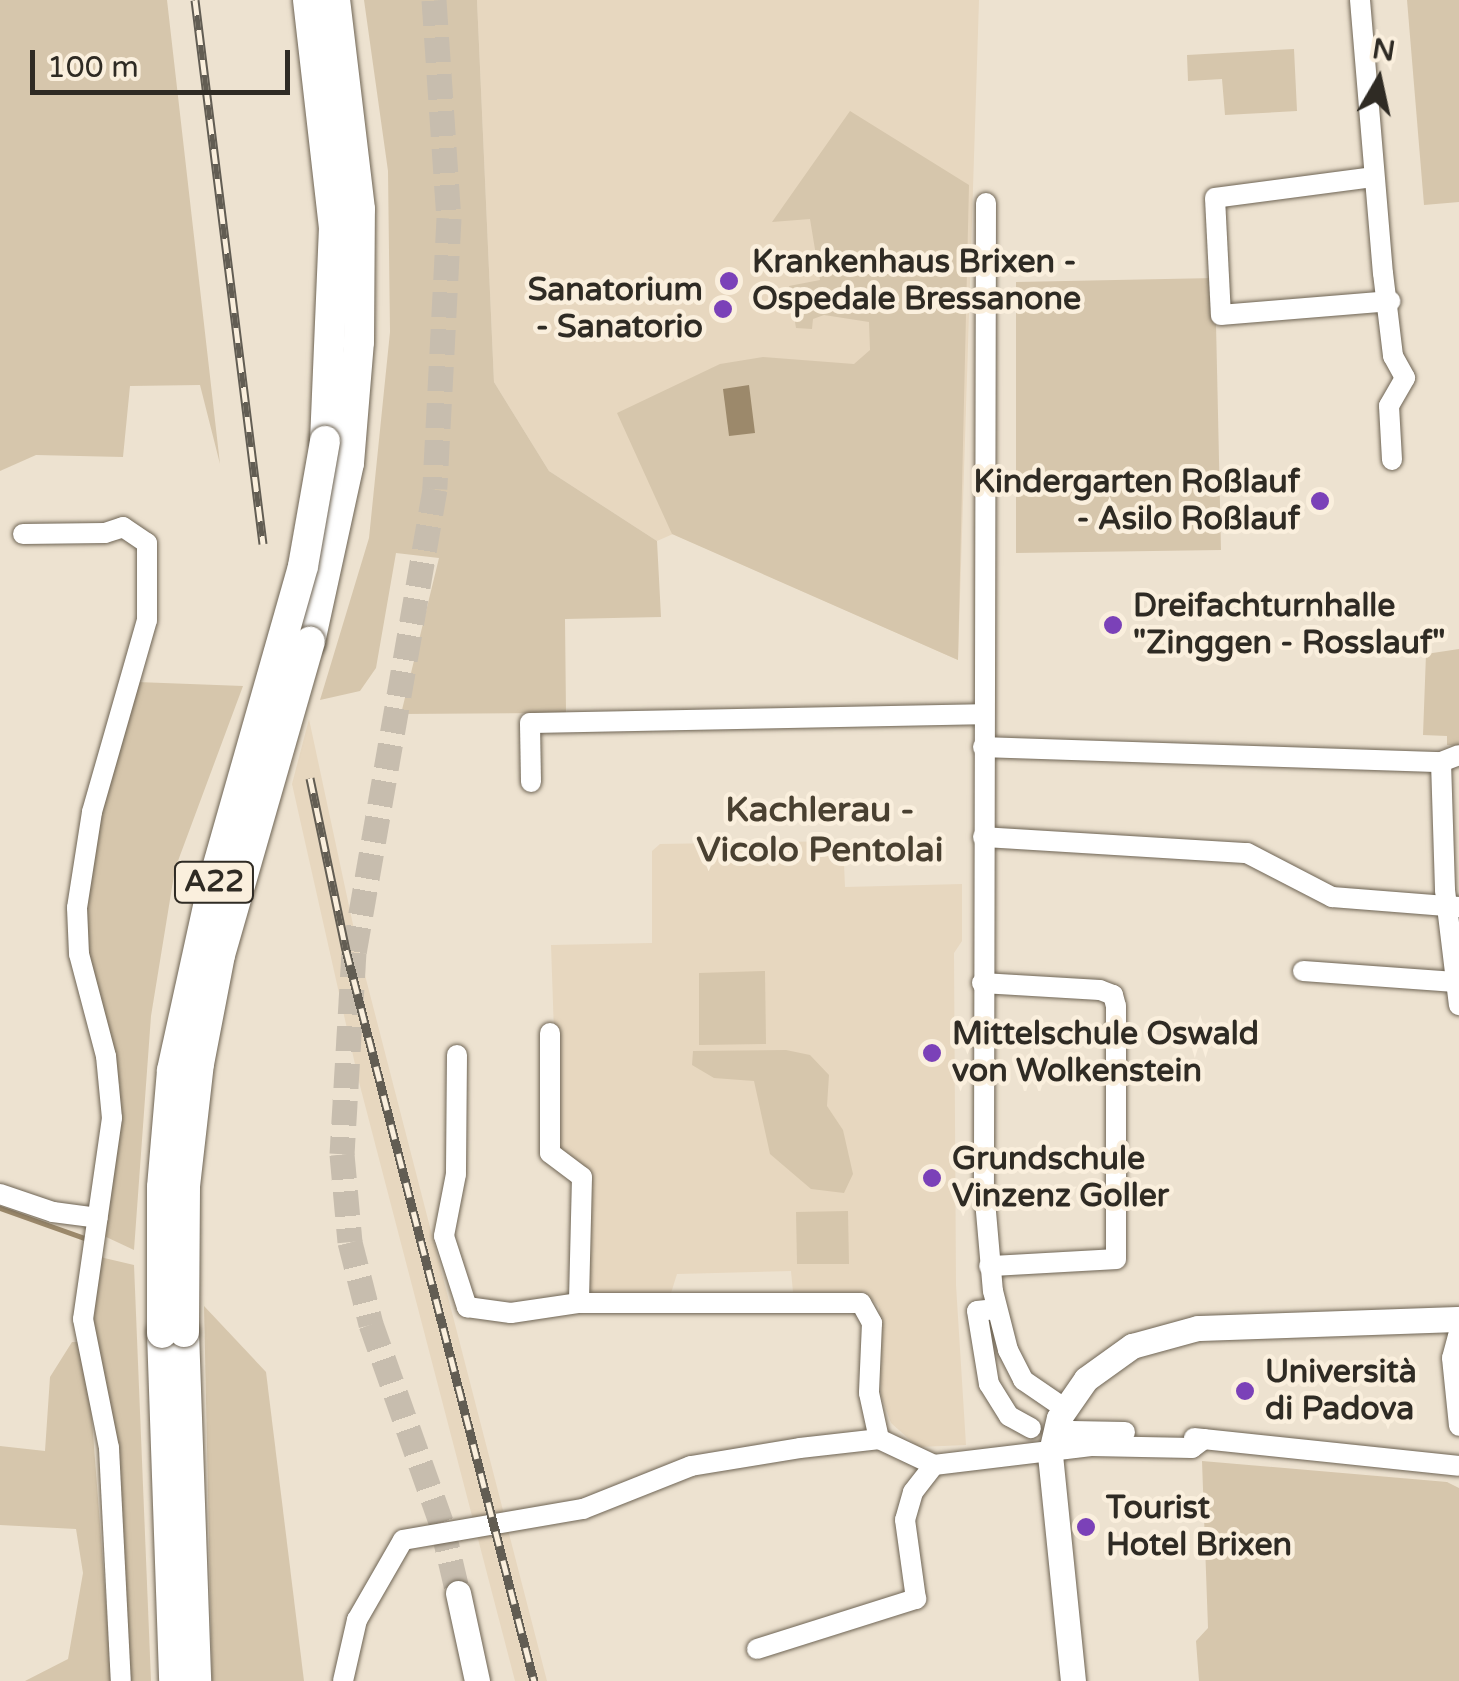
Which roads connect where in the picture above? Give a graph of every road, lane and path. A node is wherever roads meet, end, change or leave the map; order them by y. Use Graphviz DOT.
graph roads {
  1 [pos="308,0"];
  2 [pos="335,0"];
  3 [pos="1360,0"];
  4 [pos="1374,177"];
  5 [pos="986,203"];
  6 [pos="1390,301"];
  7 [pos="1392,460"];
  8 [pos="23,534"];
  9 [pos="983,714"];
  10 [pos="983,747"];
  11 [pos="1450,759"];
  12 [pos="531,782"];
  13 [pos="983,837"];
  14 [pos="1453,907"];
  15 [pos="1303,971"];
  16 [pos="1456,982"];
  17 [pos="982,983"];
  18 [pos="1459,1004"];
  19 [pos="550,1034"];
  20 [pos="457,1055"];
  21 [pos="0,1194"];
  22 [pos="95,1234"];
  23 [pos="989,1266"];
  24 [pos="579,1303"];
  25 [pos="996,1308"];
  26 [pos="1459,1319"];
  27 [pos="173,1332"];
  28 [pos="1459,1332"];
  29 [pos="1068,1420"];
  30 [pos="1459,1426"];
  31 [pos="1031,1428"];
  32 [pos="1204,1438"];
  33 [pos="879,1439"];
  34 [pos="1050,1456"];
  35 [pos="934,1465"];
  36 [pos="1459,1466"];
  37 [pos="458,1594"];
  38 [pos="467,1647"];
  39 [pos="757,1649"];
  40 [pos="122,1681"];
  41 [pos="174,1681"];
  42 [pos="196,1681"];
  43 [pos="344,1681"];
  44 [pos="466,1681"];
  45 [pos="477,1681"];
  46 [pos="1072,1681"];
  1 -- 27 [label="highway, A22, bridge"];
  2 -- 27 [label="highway, A22, bridge"];
  3 -- 4 [label="street"];
  4 -- 6 [label="street"];
  4 -- 6 [label="street"];
  5 -- 9 [label="street"];
  6 -- 7 [label="street"];
  8 -- 22 [label="street"];
  9 -- 10 [label="street"];
  9 -- 12 [label="street"];
  10 -- 11 [label="street"];
  10 -- 13 [label="street"];
  11 -- 14 [label="street"];
  13 -- 14 [label="street"];
  13 -- 17 [label="street"];
  14 -- 16 [label="street"];
  15 -- 16 [label="street"];
  16 -- 18 [label="street"];
  17 -- 23 [label="street"];
  17 -- 23 [label="street"];
  19 -- 24 [label="street"];
  20 -- 24 [label="street"];
  21 -- 22 [label="street"];
  22 -- 40 [label="street"];
  23 -- 25 [label="street"];
  24 -- 33 [label="street"];
  25 -- 29 [label="street"];
  25 -- 31 [label="street"];
  26 -- 29 [label="main road"];
  27 -- 41 [label="highway, A22"];
  27 -- 42 [label="highway, A22"];
  28 -- 30 [label="street"];
  29 -- 32 [label="street"];
  29 -- 34 [label="main road"];
  32 -- 34 [label="street"];
  32 -- 36 [label="street"];
  33 -- 35 [label="street"];
  33 -- 43 [label="street"];
  34 -- 35 [label="street"];
  34 -- 46 [label="main road"];
  35 -- 39 [label="street"];
  37 -- 38 [label="main road"];
  38 -- 44 [label="main road"];
  38 -- 45 [label="main road"];
}
